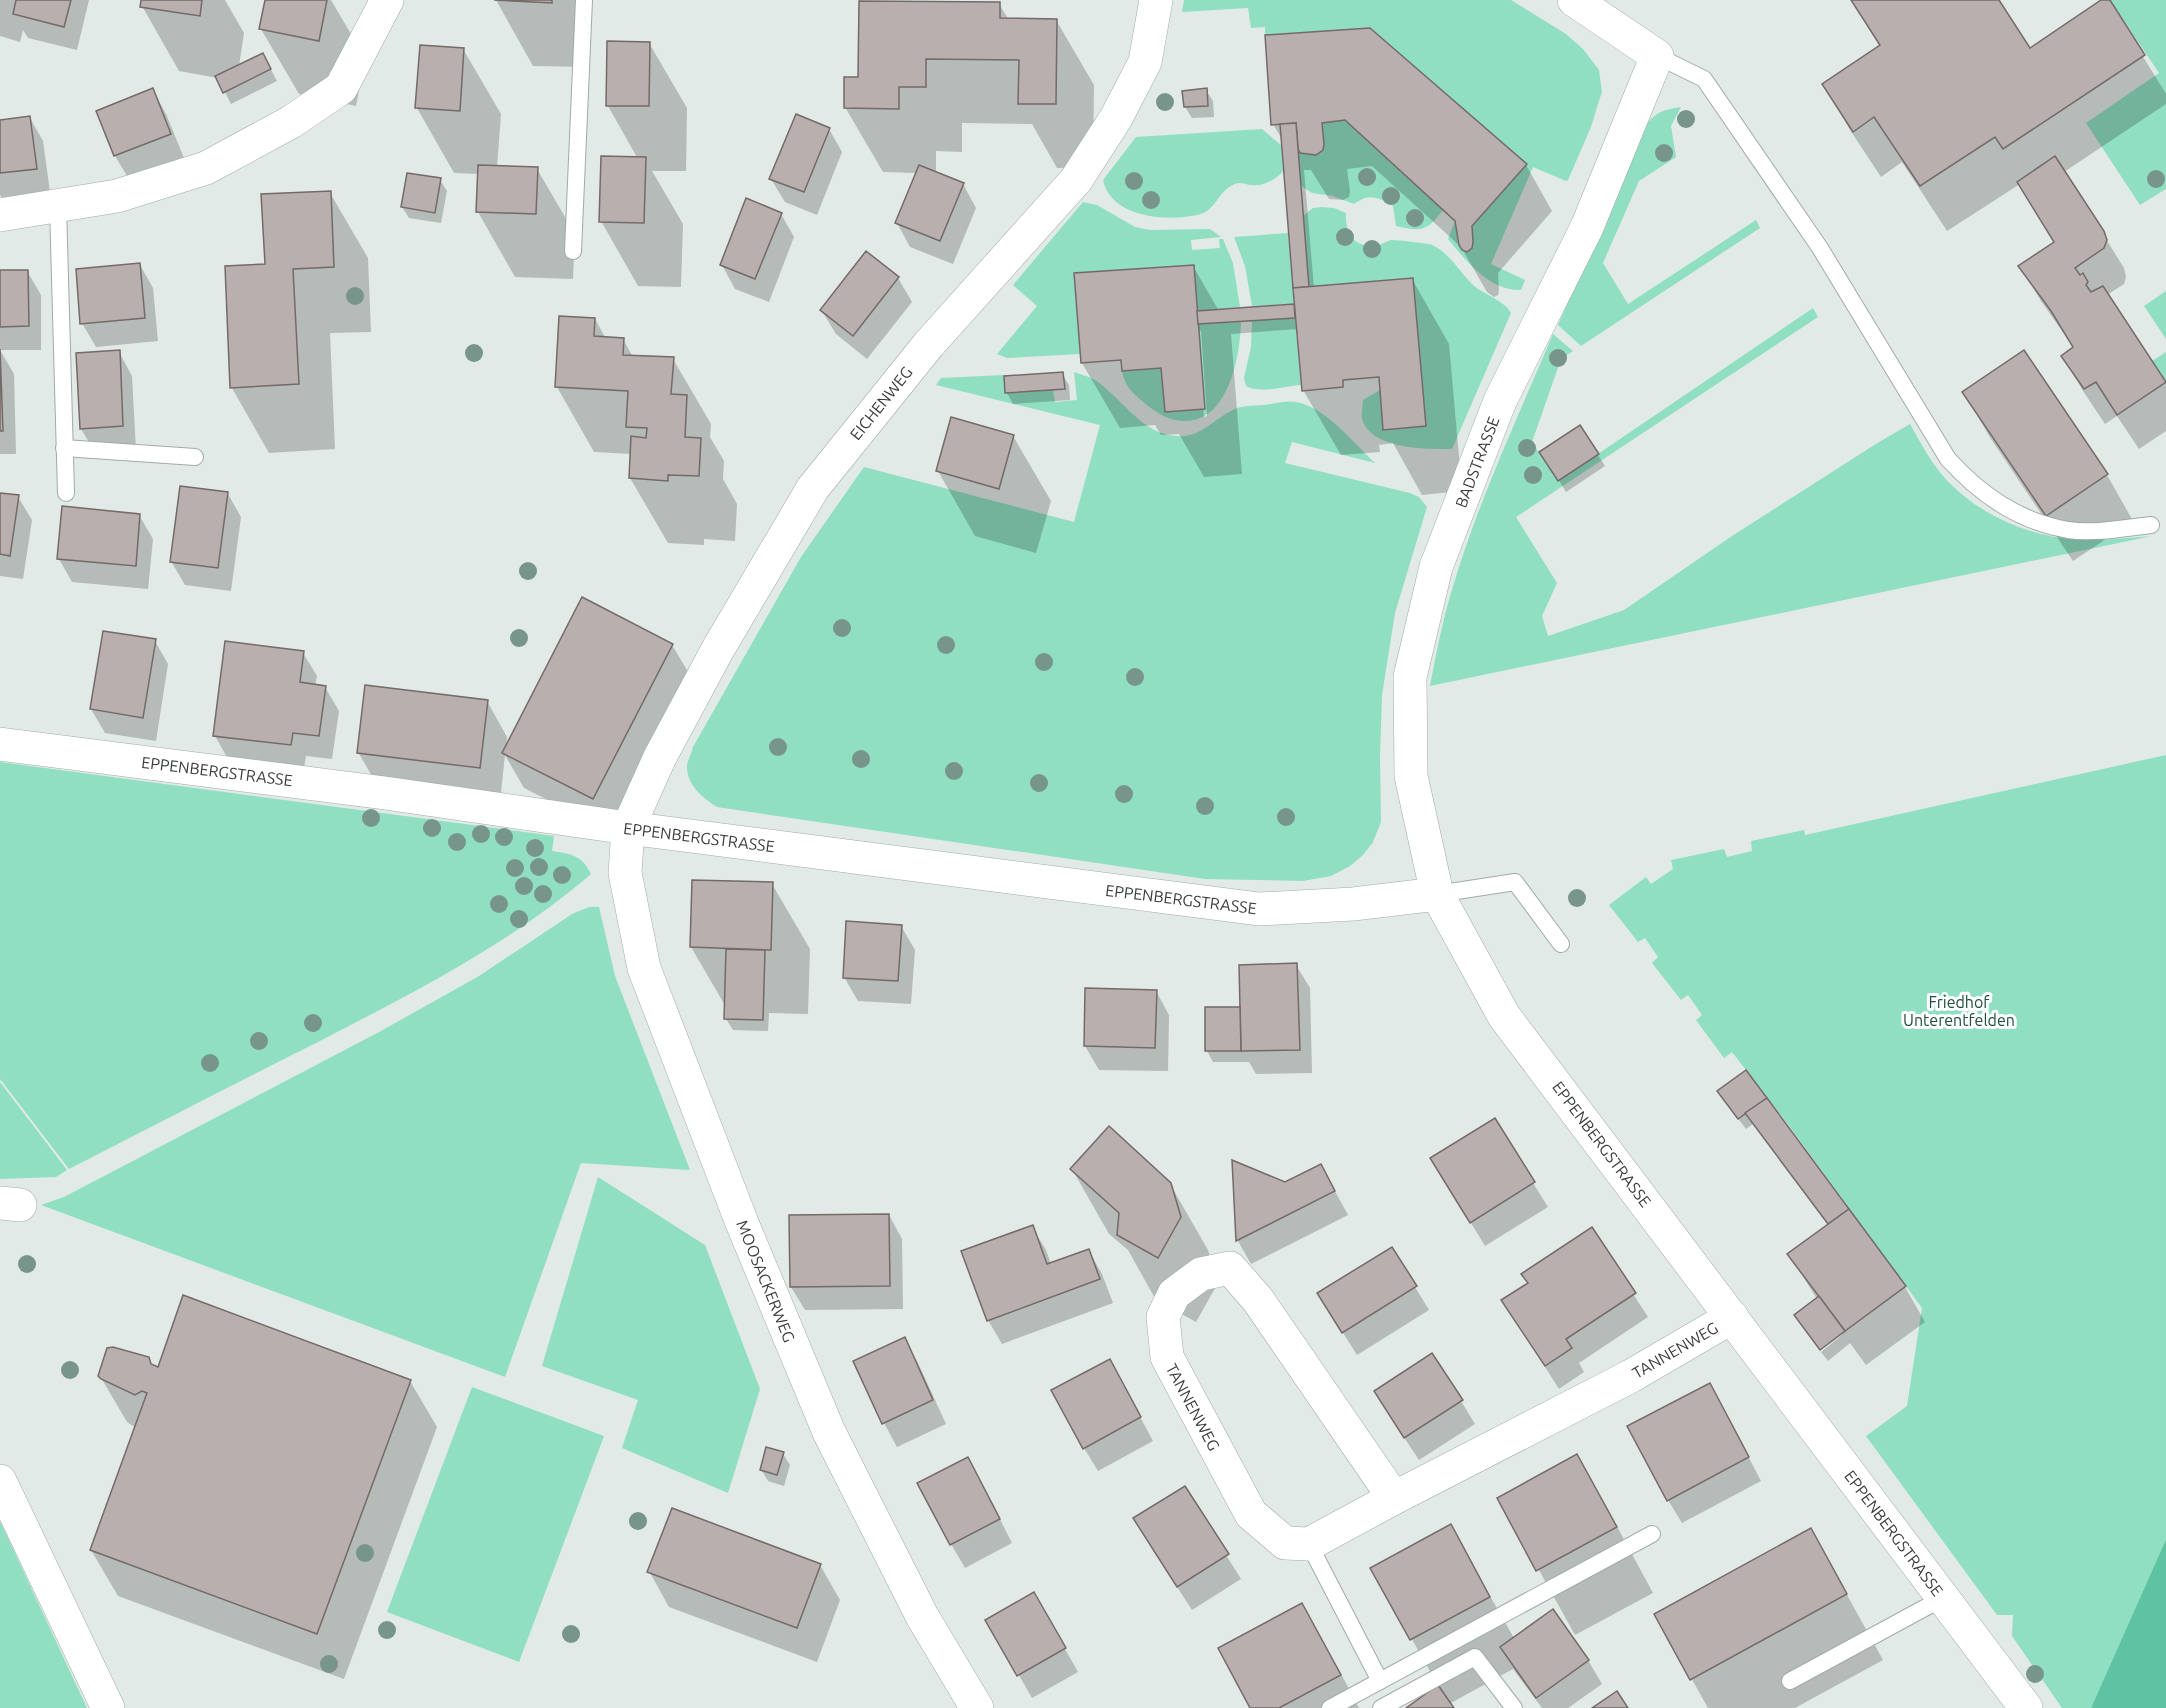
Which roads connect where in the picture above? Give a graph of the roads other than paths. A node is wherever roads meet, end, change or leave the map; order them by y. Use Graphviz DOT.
graph roads {
  1 [pos="387,0"];
  2 [pos="584,0"];
  3 [pos="1156,0"];
  4 [pos="1574,0"];
  5 [pos="1657,56"];
  6 [pos="58,206"];
  7 [pos="0,214"];
  8 [pos="573,251"];
  9 [pos="64,448"];
  10 [pos="195,458"];
  11 [pos="66,494"];
  12 [pos="2151,525"];
  13 [pos="0,744"];
  14 [pos="628,828"];
  15 [pos="1437,894"];
  16 [pos="1561,944"];
  17 [pos="1732,1317"];
  18 [pos="0,1481"];
  19 [pos="1394,1498"];
  20 [pos="1652,1534"];
  21 [pos="1309,1544"];
  22 [pos="1943,1598"];
  23 [pos="1380,1681"];
  24 [pos="1790,1681"];
  25 [pos="108,1708"];
  26 [pos="976,1708"];
  27 [pos="1330,1708"];
  28 [pos="1381,1708"];
  29 [pos="1514,1708"];
  30 [pos="2026,1708"];
  1 -- 6 [label="street"];
  2 -- 8 [label="lane"];
  3 -- 14 [label="street, EICHENWEG"];
  4 -- 5 [label="street"];
  5 -- 12 [label="lane"];
  5 -- 15 [label="street, BADSTRASSE"];
  6 -- 7 [label="street"];
  6 -- 9 [label="lane"];
  9 -- 10 [label="lane"];
  9 -- 11 [label="lane"];
  13 -- 14 [label="street, EPPENBERGSTRASSE"];
  14 -- 15 [label="street, EPPENBERGSTRASSE"];
  14 -- 26 [label="street, MOOSACKERWEG"];
  15 -- 16 [label="lane"];
  15 -- 17 [label="street, EPPENBERGSTRASSE"];
  17 -- 19 [label="street, TANNENWEG"];
  17 -- 22 [label="street, EPPENBERGSTRASSE"];
  18 -- 25 [label="street"];
  19 -- 21 [label="street, TANNENWEG"];
  19 -- 21 [label="street, TANNENWEG"];
  20 -- 23 [label="lane"];
  21 -- 23 [label="lane"];
  22 -- 24 [label="lane"];
  22 -- 30 [label="street, EPPENBERGSTRASSE"];
  23 -- 27 [label="lane"];
  28 -- 29 [label="lane"];
}
